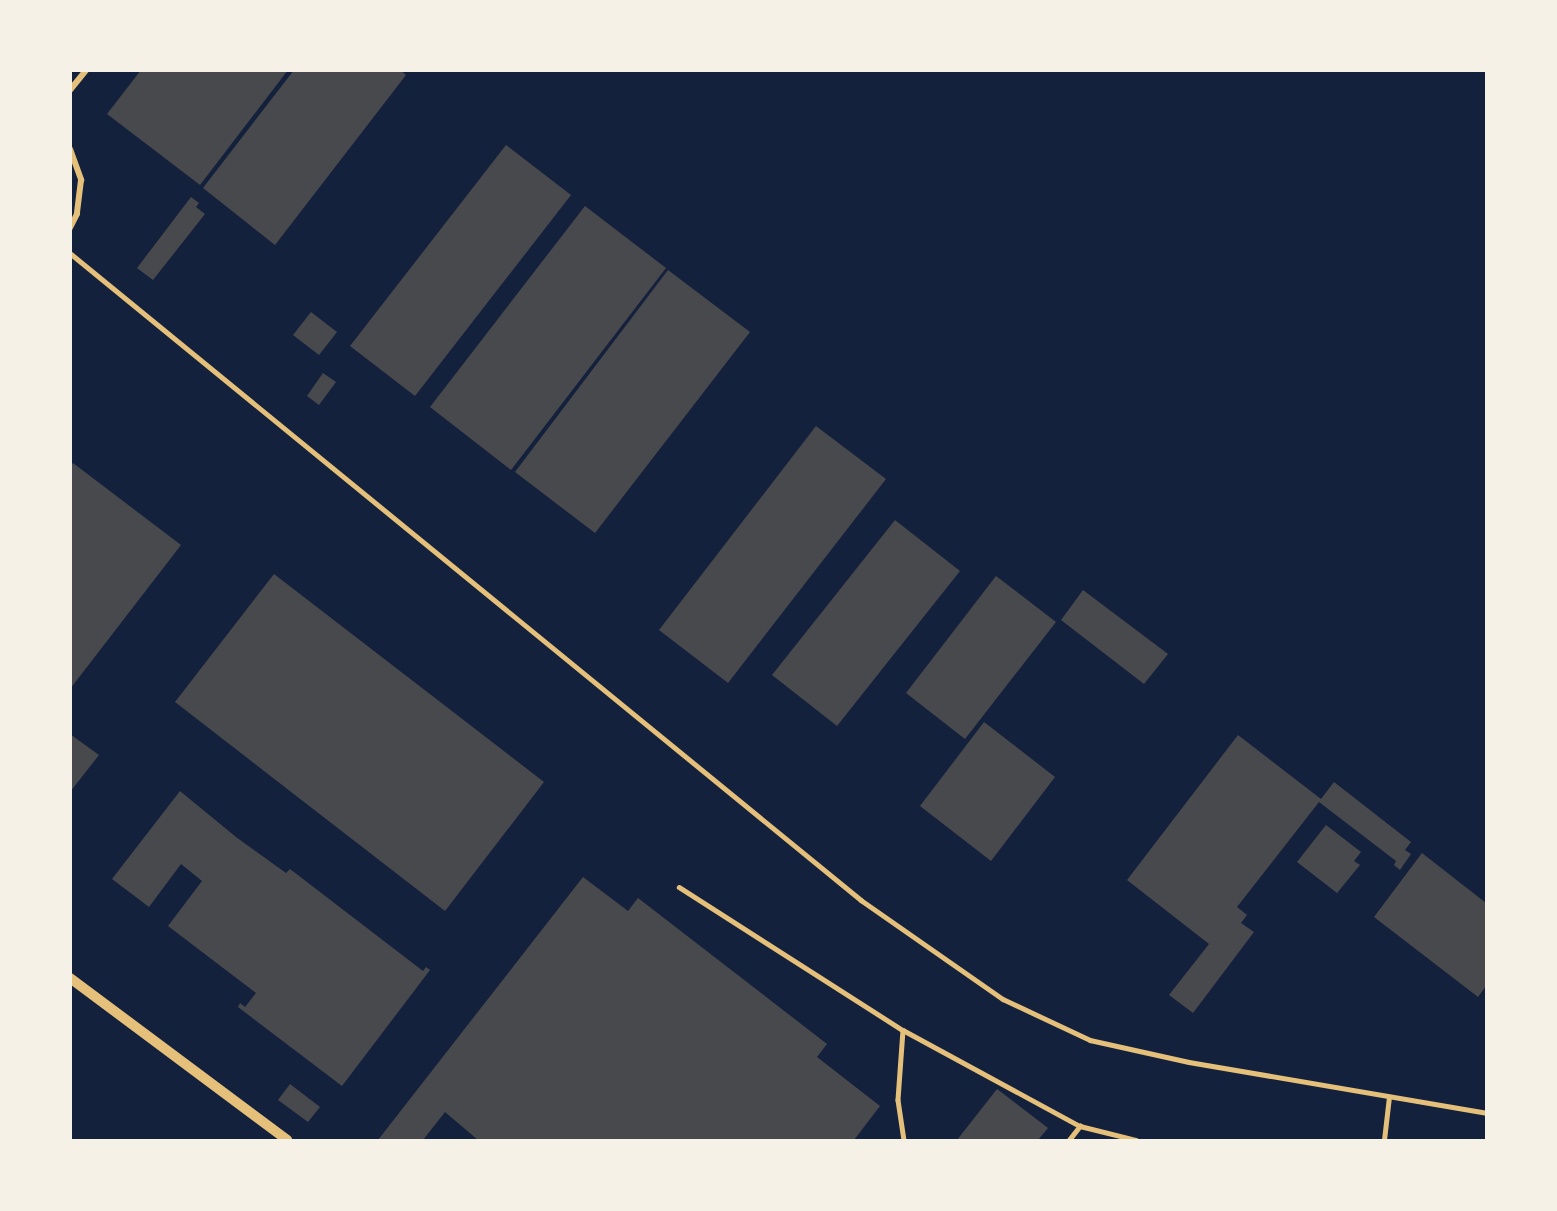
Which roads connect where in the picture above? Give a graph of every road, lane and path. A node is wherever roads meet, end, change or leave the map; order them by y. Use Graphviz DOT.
graph roads {
  1 [pos="86,70"];
  2 [pos="70,90"];
  3 [pos="70,149"];
  4 [pos="70,228"];
  5 [pos="70,253"];
  6 [pos="679,887"];
  7 [pos="70,978"];
  8 [pos="903,1030"];
  9 [pos="1389,1097"];
  10 [pos="1486,1113"];
  11 [pos="1080,1126"];
  12 [pos="287,1140"];
  13 [pos="904,1140"];
  14 [pos="1069,1140"];
  15 [pos="1136,1140"];
  16 [pos="1384,1140"];
  1 -- 2 [label="street"];
  3 -- 4 [label="street"];
  5 -- 9 [label="lane"];
  6 -- 8 [label="lane"];
  7 -- 12 [label="street"];
  8 -- 11 [label="lane"];
  8 -- 13 [label="lane"];
  9 -- 10 [label="lane"];
  9 -- 16 [label="lane"];
  11 -- 14 [label="lane"];
  11 -- 15 [label="lane"];
}
